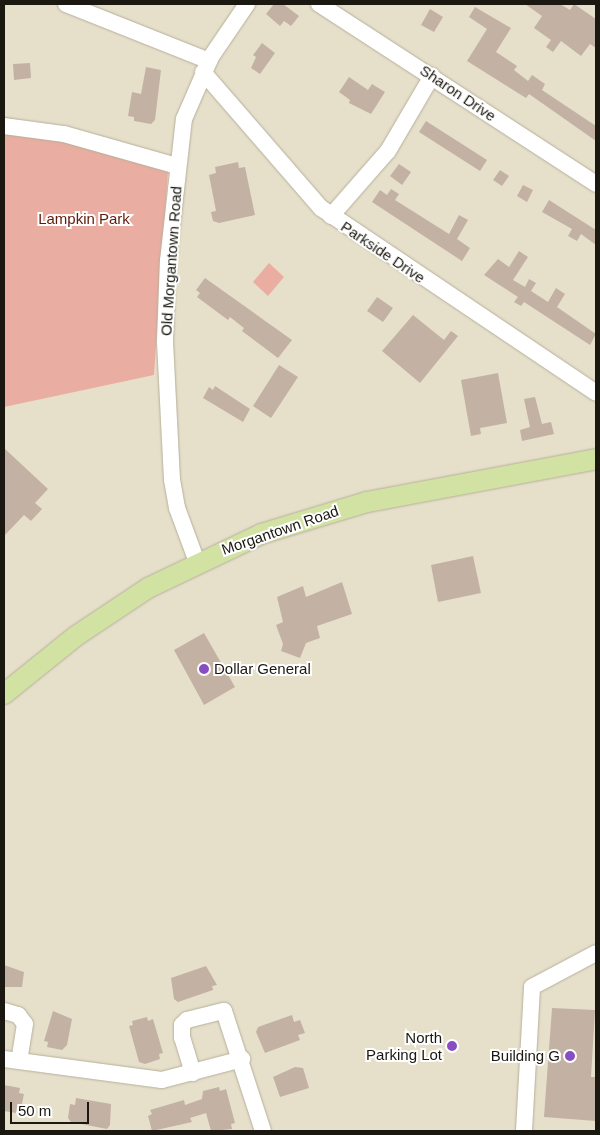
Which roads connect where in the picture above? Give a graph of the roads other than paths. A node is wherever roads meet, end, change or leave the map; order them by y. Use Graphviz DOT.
graph roads {
  1 [pos="68,4"];
  2 [pos="247,4"];
  3 [pos="319,4"];
  4 [pos="206,67"];
  5 [pos="432,76"];
  6 [pos="4,126"];
  7 [pos="177,166"];
  8 [pos="596,184"];
  9 [pos="332,216"];
  10 [pos="596,393"];
  11 [pos="596,458"];
  12 [pos="197,562"];
  13 [pos="4,694"];
  14 [pos="596,953"];
  15 [pos="4,1011"];
  16 [pos="242,1058"];
  17 [pos="11,1060"];
  18 [pos="193,1073"];
  19 [pos="264,1131"];
  20 [pos="524,1131"];
  1 -- 4 [label="street, Parkside Drive"];
  2 -- 4 [label="street, Old Morgantown Road"];
  3 -- 5 [label="street, Sharon Drive"];
  4 -- 7 [label="street, Old Morgantown Road"];
  4 -- 9 [label="street, Parkside Drive"];
  5 -- 8 [label="street, Sharon Drive"];
  5 -- 9 [label="street"];
  6 -- 7 [label="street"];
  7 -- 12 [label="street, Old Morgantown Road"];
  9 -- 10 [label="street, Parkside Drive"];
  11 -- 12 [label="main road, Morgantown Road"];
  12 -- 13 [label="main road, Morgantown Road"];
  14 -- 20 [label="street"];
  15 -- 17 [label="street"];
  16 -- 18 [label="street"];
  16 -- 18 [label="street"];
  16 -- 19 [label="street"];
  17 -- 18 [label="street"];
}
